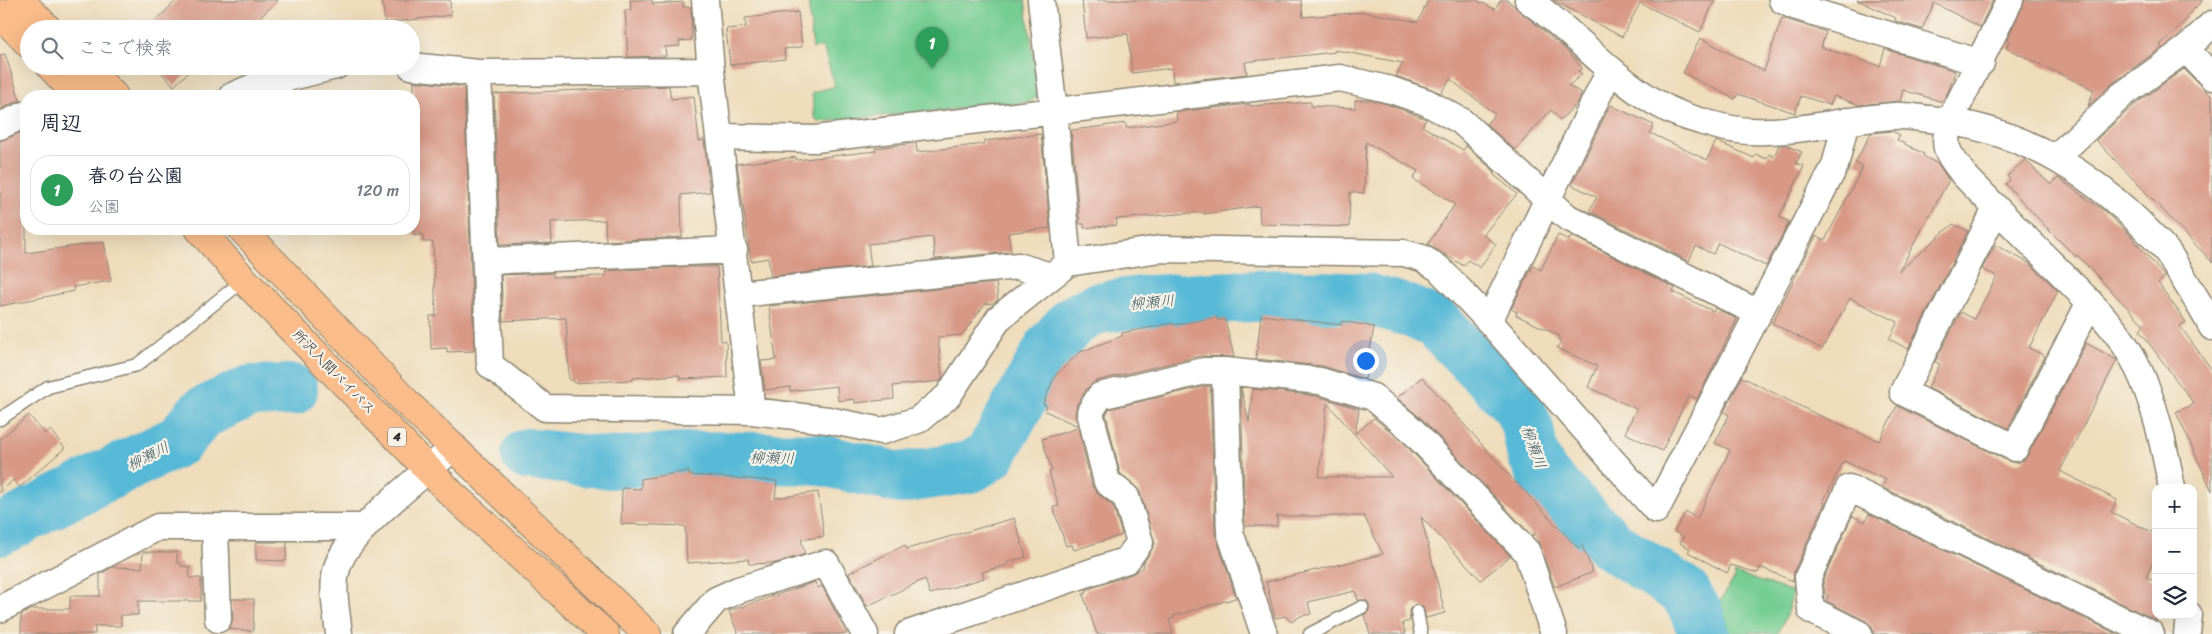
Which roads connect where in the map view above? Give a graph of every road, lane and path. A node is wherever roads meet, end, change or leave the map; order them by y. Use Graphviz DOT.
graph roads {
  1 [pos="20,0"];
  2 [pos="705,0"];
  3 [pos="1041,0"];
  4 [pos="1528,0"];
  5 [pos="1782,0"];
  6 [pos="2010,0"];
  7 [pos="0,14"];
  8 [pos="39,20"];
  9 [pos="2212,24"];
  10 [pos="20,35"];
  11 [pos="2186,49"];
  12 [pos="1981,63"];
  13 [pos="420,67"];
  14 [pos="1610,70"];
  15 [pos="711,71"];
  16 [pos="478,72"];
  17 [pos="57,75"];
  18 [pos="94,75"];
  19 [pos="299,75"];
  20 [pos="2212,77"];
  21 [pos="68,90"];
  22 [pos="108,90"];
  23 [pos="246,90"];
  24 [pos="1054,111"];
  25 [pos="20,117"];
  26 [pos="1846,121"];
  27 [pos="1950,121"];
  28 [pos="0,126"];
  29 [pos="721,137"];
  30 [pos="2056,157"];
  31 [pos="1546,200"];
  32 [pos="1996,209"];
  33 [pos="204,235"];
  34 [pos="248,235"];
  35 [pos="734,250"];
  36 [pos="486,261"];
  37 [pos="1059,269"];
  38 [pos="244,280"];
  39 [pos="739,294"];
  40 [pos="2090,302"];
  41 [pos="1758,313"];
  42 [pos="1489,321"];
  43 [pos="2212,328"];
  44 [pos="1225,371"];
  45 [pos="752,411"];
  46 [pos="0,419"];
  47 [pos="454,447"];
  48 [pos="429,470"];
  49 [pos="2171,484"];
  50 [pos="214,527"];
  51 [pos="365,527"];
  52 [pos="1362,606"];
  53 [pos="0,609"];
  54 [pos="1417,612"];
  55 [pos="218,619"];
  56 [pos="2188,619"];
  57 [pos="339,634"];
  58 [pos="605,634"];
  59 [pos="647,634"];
  60 [pos="687,634"];
  61 [pos="865,634"];
  62 [pos="908,634"];
  63 [pos="1264,634"];
  64 [pos="1310,634"];
  65 [pos="1421,634"];
  66 [pos="1554,634"];
  67 [pos="1859,634"];
  68 [pos="2151,634"];
  69 [pos="2186,634"];
  1 -- 8 [label="main road"];
  2 -- 15 [label="street"];
  3 -- 24 [label="street"];
  4 -- 14 [label="street"];
  5 -- 12 [label="street"];
  6 -- 12 [label="street"];
  7 -- 10 [label="main road"];
  9 -- 11 [label="street"];
  11 -- 20 [label="street"];
  11 -- 30 [label="street"];
  12 -- 27 [label="street"];
  13 -- 16 [label="street"];
  14 -- 26 [label="street"];
  14 -- 31 [label="street"];
  15 -- 16 [label="street"];
  15 -- 29 [label="street"];
  16 -- 36 [label="street"];
  17 -- 21 [label="main road"];
  18 -- 22 [label="main road"];
  19 -- 23 [label="street"];
  24 -- 29 [label="street"];
  24 -- 31 [label="street"];
  24 -- 37 [label="street"];
  25 -- 28 [label="street"];
  26 -- 27 [label="street"];
  26 -- 41 [label="street"];
  27 -- 30 [label="street"];
  27 -- 32 [label="street"];
  29 -- 35 [label="street"];
  30 -- 43 [label="street"];
  31 -- 41 [label="street"];
  31 -- 42 [label="street"];
  32 -- 40 [label="street"];
  32 -- 40 [label="street"];
  33 -- 38 [label="main road, 所沢入間バイパス / 4"];
  34 -- 47 [label="main road, 4"];
  35 -- 36 [label="street"];
  35 -- 39 [label="street"];
  36 -- 45 [label="street"];
  37 -- 39 [label="street"];
  37 -- 42 [label="street"];
  37 -- 45 [label="street"];
  38 -- 46 [label="lane"];
  38 -- 48 [label="main road, 所沢入間バイパス / 4"];
  39 -- 45 [label="street"];
  40 -- 49 [label="street"];
  41 -- 42 [label="street"];
  44 -- 62 [label="street"];
  44 -- 63 [label="street"];
  44 -- 66 [label="street"];
  47 -- 48 [label="street"];
  47 -- 59 [label="main road, 4"];
  48 -- 51 [label="street"];
  48 -- 58 [label="main road, 所沢入間バイパス / 4"];
  50 -- 51 [label="street"];
  50 -- 53 [label="street"];
  50 -- 55 [label="street"];
  51 -- 57 [label="street"];
  52 -- 64 [label="lane"];
  54 -- 65 [label="lane"];
  56 -- 69 [label="street"];
  60 -- 61 [label="street"];
  67 -- 68 [label="street"];
}
